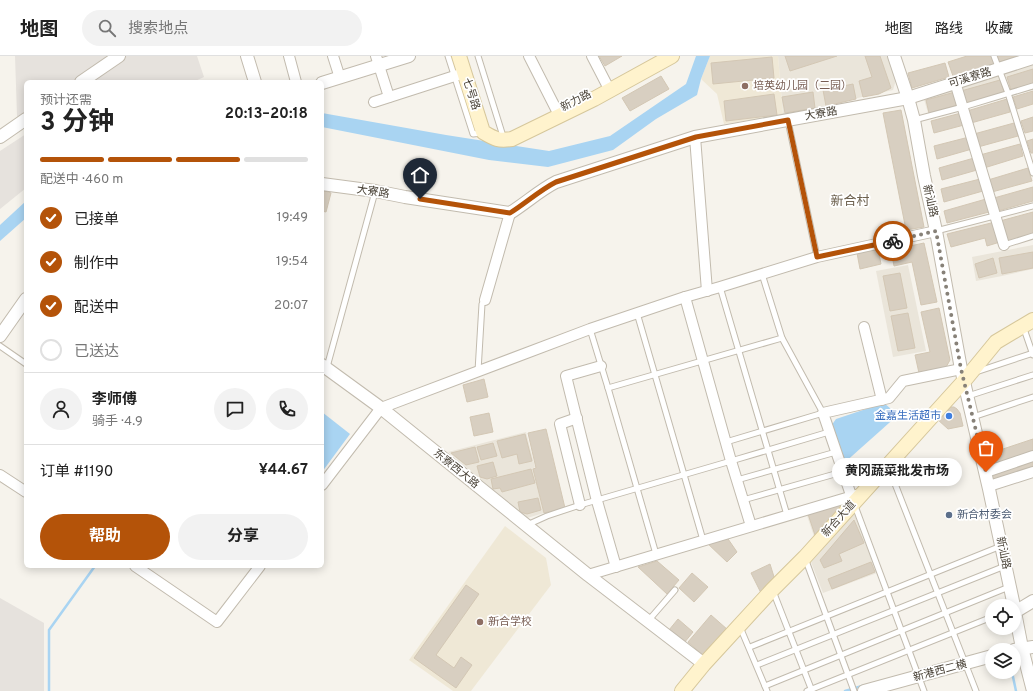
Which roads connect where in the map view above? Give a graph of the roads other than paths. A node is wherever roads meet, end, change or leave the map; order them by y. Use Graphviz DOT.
graph roads {
  1 [pos="119,56"];
  2 [pos="246,56"];
  3 [pos="288,56"];
  4 [pos="334,56"];
  5 [pos="409,56"];
  6 [pos="448,56"];
  7 [pos="459,56"];
  8 [pos="468,56"];
  9 [pos="478,56"];
  10 [pos="529,56"];
  11 [pos="592,56"];
  12 [pos="659,56"];
  13 [pos="672,56"];
  14 [pos="894,56"];
  15 [pos="994,56"];
  16 [pos="1033,58"];
  17 [pos="377,61"];
  18 [pos="998,69"];
  19 [pos="459,75"];
  20 [pos="340,78"];
  21 [pos="83,80"];
  22 [pos="254,80"];
  23 [pos="295,80"];
  24 [pos="324,82"];
  25 [pos="955,82"];
  26 [pos="607,85"];
  27 [pos="1033,86"];
  28 [pos="1008,93"];
  29 [pos="389,97"];
  30 [pos="908,98"];
  31 [pos="374,102"];
  32 [pos="963,107"];
  33 [pos="557,111"];
  34 [pos="24,120"];
  35 [pos="788,120"];
  36 [pos="914,120"];
  37 [pos="492,130"];
  38 [pos="524,130"];
  39 [pos="0,136"];
  40 [pos="696,137"];
  41 [pos="1033,173"];
  42 [pos="324,184"];
  43 [pos="375,191"];
  44 [pos="1033,206"];
  45 [pos="510,213"];
  46 [pos="996,216"];
  47 [pos="936,231"];
  48 [pos="1033,236"];
  49 [pos="1004,245"];
  50 [pos="817,257"];
  51 [pos="762,274"];
  52 [pos="720,287"];
  53 [pos="707,291"];
  54 [pos="685,297"];
  55 [pos="486,300"];
  56 [pos="24,302"];
  57 [pos="637,313"];
  58 [pos="1028,322"];
  59 [pos="864,327"];
  60 [pos="590,329"];
  61 [pos="0,336"];
  62 [pos="782,338"];
  63 [pos="0,346"];
  64 [pos="739,351"];
  65 [pos="1033,354"];
  66 [pos="703,362"];
  67 [pos="24,363"];
  68 [pos="324,366"];
  69 [pos="601,366"];
  70 [pos="478,371"];
  71 [pos="655,374"];
  72 [pos="965,375"];
  73 [pos="1033,375"];
  74 [pos="608,388"];
  75 [pos="968,396"];
  76 [pos="1033,397"];
  77 [pos="882,400"];
  78 [pos="381,408"];
  79 [pos="823,413"];
  80 [pos="973,417"];
  81 [pos="577,418"];
  82 [pos="763,431"];
  83 [pos="829,432"];
  84 [pos="726,442"];
  85 [pos="768,450"];
  86 [pos="836,452"];
  87 [pos="1033,456"];
  88 [pos="731,462"];
  89 [pos="888,466"];
  90 [pos="774,470"];
  91 [pos="842,472"];
  92 [pos="986,472"];
  93 [pos="1033,472"];
  94 [pos="0,475"];
  95 [pos="684,475"];
  96 [pos="737,480"];
  97 [pos="324,482"];
  98 [pos="989,486"];
  99 [pos="636,489"];
  100 [pos="780,490"];
  101 [pos="24,491"];
  102 [pos="856,497"];
  103 [pos="743,500"];
  104 [pos="597,501"];
  105 [pos="580,505"];
  106 [pos="787,515"];
  107 [pos="526,526"];
  108 [pos="751,526"];
  109 [pos="703,540"];
  110 [pos="1001,546"];
  111 [pos="656,554"];
  112 [pos="805,557"];
  113 [pos="1006,566"];
  114 [pos="616,567"];
  115 [pos="138,568"];
  116 [pos="258,568"];
  117 [pos="930,574"];
  118 [pos="588,575"];
  119 [pos="1010,587"];
  120 [pos="674,590"];
  121 [pos="772,590"];
  122 [pos="887,592"];
  123 [pos="937,593"];
  124 [pos="1012,599"];
  125 [pos="1033,601"];
  126 [pos="1021,605"];
  127 [pos="894,610"];
  128 [pos="945,613"];
  129 [pos="826,616"];
  130 [pos="648,621"];
  131 [pos="985,621"];
  132 [pos="740,626"];
  133 [pos="789,631"];
  134 [pos="902,631"];
  135 [pos="953,633"];
  136 [pos="833,634"];
  137 [pos="1020,635"];
  138 [pos="750,647"];
  139 [pos="1023,648"];
  140 [pos="796,649"];
  141 [pos="909,650"];
  142 [pos="841,655"];
  143 [pos="985,657"];
  144 [pos="964,660"];
  145 [pos="704,664"];
  146 [pos="757,665"];
  147 [pos="804,670"];
  148 [pos="917,672"];
  149 [pos="848,675"];
  150 [pos="766,688"];
  151 [pos="810,690"];
  152 [pos="682,691"];
  153 [pos="854,691"];
  154 [pos="864,691"];
  155 [pos="924,691"];
  156 [pos="976,691"];
  157 [pos="1032,691"];
  1 -- 21 [label="street"];
  2 -- 22 [label="street"];
  3 -- 23 [label="street"];
  4 -- 20 [label="street"];
  5 -- 17 [label="street"];
  6 -- 19 [label="lane"];
  7 -- 19 [label="main road, 七号路"];
  8 -- 37 [label="main road, 七号路"];
  9 -- 37 [label="lane"];
  10 -- 33 [label="street"];
  11 -- 26 [label="street"];
  12 -- 26 [label="main road, 新力路"];
  13 -- 38 [label="main road"];
  14 -- 30 [label="street, 新汕路"];
  15 -- 18 [label="lane"];
  16 -- 18 [label="street, 可溪寮路"];
  17 -- 20 [label="street"];
  17 -- 29 [label="street"];
  18 -- 25 [label="street, 可溪寮路"];
  18 -- 28 [label="lane"];
  19 -- 29 [label="street"];
  19 -- 37 [label="main road, 七号路"];
  20 -- 24 [label="street"];
  25 -- 30 [label="street, 可溪寮路"];
  25 -- 32 [label="street"];
  26 -- 33 [label="main road, 新力路"];
  27 -- 28 [label="lane"];
  28 -- 32 [label="lane"];
  28 -- 41 [label="lane"];
  29 -- 31 [label="street"];
  30 -- 35 [label="street, 大寮路"];
  30 -- 36 [label="street, 新汕路"];
  32 -- 36 [label="lane"];
  32 -- 46 [label="street"];
  33 -- 38 [label="main road, 新力路"];
  34 -- 39 [label="street"];
  35 -- 40 [label="street, 大寮路"];
  35 -- 50 [label="lane"];
  36 -- 47 [label="street, 新汕路"];
  37 -- 38 [label="main road, 新力路"];
  37 -- 38 [label="main road"];
  40 -- 45 [label="street, 大寮路"];
  40 -- 53 [label="street"];
  42 -- 43 [label="street, 大寮路"];
  43 -- 45 [label="street, 大寮路"];
  43 -- 68 [label="lane"];
  44 -- 46 [label="lane"];
  45 -- 55 [label="street"];
  46 -- 47 [label="lane"];
  46 -- 49 [label="street"];
  47 -- 50 [label="street"];
  47 -- 72 [label="street, 新汕路"];
  48 -- 49 [label="lane"];
  50 -- 51 [label="street"];
  51 -- 52 [label="street"];
  51 -- 62 [label="lane"];
  52 -- 53 [label="street"];
  52 -- 64 [label="lane"];
  53 -- 54 [label="street"];
  54 -- 57 [label="street"];
  54 -- 66 [label="street"];
  55 -- 70 [label="lane"];
  56 -- 61 [label="street"];
  57 -- 60 [label="street"];
  57 -- 71 [label="lane"];
  58 -- 65 [label="lane"];
  58 -- 72 [label="main road, 新合大道"];
  59 -- 77 [label="street"];
  60 -- 69 [label="lane"];
  60 -- 70 [label="street"];
  62 -- 64 [label="lane"];
  62 -- 79 [label="lane"];
  63 -- 67 [label="lane"];
  64 -- 66 [label="lane"];
  64 -- 82 [label="lane"];
  65 -- 72 [label="lane"];
  66 -- 71 [label="lane"];
  66 -- 84 [label="street"];
  68 -- 78 [label="street, 东寮西大路"];
  69 -- 74 [label="lane"];
  69 -- 81 [label="street"];
  70 -- 78 [label="street"];
  71 -- 74 [label="lane"];
  71 -- 95 [label="lane"];
  72 -- 75 [label="street, 新汕路"];
  72 -- 77 [label="street"];
  72 -- 89 [label="main road, 新合大道"];
  73 -- 75 [label="lane"];
  74 -- 99 [label="lane"];
  75 -- 80 [label="street, 新汕路"];
  76 -- 80 [label="lane"];
  77 -- 79 [label="street"];
  78 -- 97 [label="street"];
  78 -- 107 [label="street, 东寮西大路"];
  79 -- 82 [label="lane"];
  79 -- 83 [label="street"];
  80 -- 92 [label="street, 新汕路"];
  81 -- 104 [label="street"];
  81 -- 105 [label="street"];
  82 -- 84 [label="lane"];
  82 -- 85 [label="lane"];
  83 -- 85 [label="lane"];
  83 -- 86 [label="street"];
  84 -- 88 [label="street"];
  85 -- 88 [label="lane"];
  85 -- 90 [label="lane"];
  86 -- 90 [label="lane"];
  86 -- 91 [label="street"];
  87 -- 92 [label="street"];
  88 -- 95 [label="lane"];
  88 -- 96 [label="street"];
  89 -- 102 [label="main road, 新合大道"];
  89 -- 117 [label="lane"];
  90 -- 96 [label="lane"];
  90 -- 100 [label="lane"];
  91 -- 100 [label="lane"];
  91 -- 102 [label="street"];
  92 -- 98 [label="street, 新汕路"];
  93 -- 98 [label="street"];
  94 -- 101 [label="street"];
  95 -- 99 [label="lane"];
  95 -- 109 [label="lane"];
  96 -- 103 [label="street"];
  98 -- 110 [label="street, 新汕路"];
  99 -- 104 [label="lane"];
  99 -- 111 [label="lane"];
  100 -- 103 [label="lane"];
  100 -- 106 [label="lane"];
  102 -- 106 [label="street"];
  102 -- 112 [label="main road, 新合大道"];
  102 -- 122 [label="lane"];
  103 -- 108 [label="street"];
  104 -- 105 [label="lane"];
  104 -- 114 [label="street"];
  105 -- 107 [label="lane"];
  106 -- 108 [label="street"];
  107 -- 118 [label="street, 东寮西大路"];
  108 -- 109 [label="street"];
  109 -- 111 [label="street"];
  110 -- 113 [label="street, 新汕路"];
  110 -- 117 [label="lane"];
  111 -- 114 [label="street"];
  112 -- 121 [label="main road, 新合大道"];
  112 -- 129 [label="lane"];
  113 -- 119 [label="street, 新汕路"];
  113 -- 123 [label="lane"];
  114 -- 118 [label="street"];
  115 -- 116 [label="street"];
  117 -- 122 [label="lane"];
  117 -- 123 [label="lane"];
  118 -- 130 [label="street, 东寮西大路"];
  119 -- 124 [label="street, 新汕路"];
  119 -- 128 [label="lane"];
  120 -- 130 [label="lane"];
  121 -- 132 [label="main road, 新合大道"];
  121 -- 133 [label="lane"];
  122 -- 127 [label="lane"];
  122 -- 129 [label="lane"];
  123 -- 127 [label="lane"];
  123 -- 128 [label="lane"];
  125 -- 126 [label="street"];
  127 -- 134 [label="lane"];
  127 -- 136 [label="lane"];
  128 -- 134 [label="lane"];
  128 -- 135 [label="lane"];
  129 -- 133 [label="lane"];
  129 -- 136 [label="lane"];
  130 -- 145 [label="street, 东寮西大路"];
  131 -- 135 [label="lane"];
  132 -- 138 [label="lane"];
  132 -- 145 [label="main road, 新合大道"];
  133 -- 138 [label="lane"];
  133 -- 140 [label="lane"];
  134 -- 141 [label="lane"];
  134 -- 142 [label="lane"];
  135 -- 141 [label="lane"];
  135 -- 144 [label="lane"];
  136 -- 140 [label="lane"];
  136 -- 142 [label="lane"];
  137 -- 139 [label="street, 新汕路"];
  138 -- 146 [label="lane"];
  139 -- 157 [label="street, 新汕路"];
  140 -- 146 [label="lane"];
  140 -- 147 [label="lane"];
  141 -- 148 [label="lane"];
  141 -- 149 [label="lane"];
  142 -- 147 [label="lane"];
  142 -- 149 [label="lane"];
  143 -- 144 [label="street, 新港西二横"];
  144 -- 148 [label="street, 新港西二横"];
  144 -- 156 [label="lane"];
  145 -- 152 [label="main road, 新合大道"];
  146 -- 150 [label="lane"];
  147 -- 150 [label="lane"];
  147 -- 151 [label="lane"];
  148 -- 154 [label="street, 新港西二横"];
  148 -- 155 [label="lane"];
  149 -- 151 [label="lane"];
  149 -- 153 [label="lane"];
}
